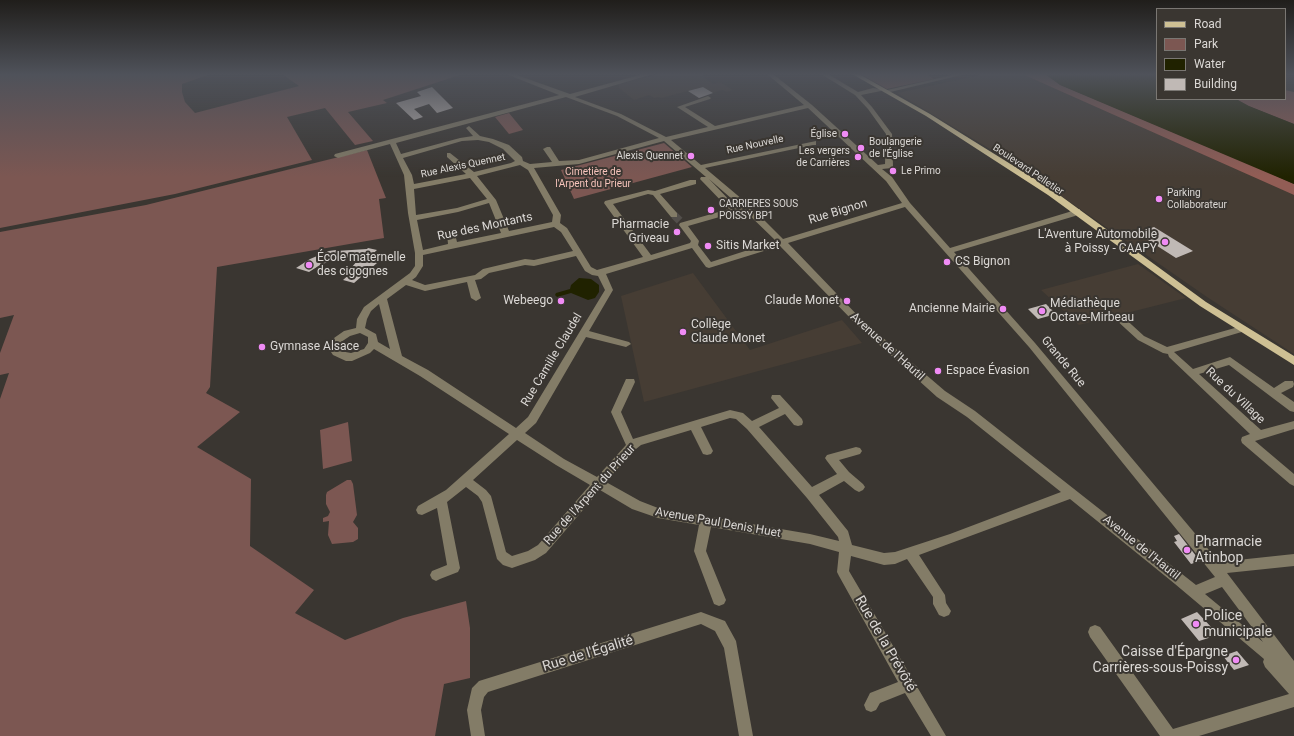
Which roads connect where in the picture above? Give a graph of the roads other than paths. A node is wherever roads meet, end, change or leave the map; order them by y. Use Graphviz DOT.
graph roads {
  1 [pos="519,108"];
  2 [pos="602,108"];
  3 [pos="682,108"];
  4 [pos="800,108"];
  5 [pos="813,108"];
  6 [pos="870,108"];
  7 [pos="914,108"];
  8 [pos="469,128"];
  9 [pos="714,128"];
  10 [pos="478,138"];
  11 [pos="666,139"];
  12 [pos="392,142"];
  13 [pos="813,143"];
  14 [pos="547,149"];
  15 [pos="450,155"];
  16 [pos="338,156"];
  17 [pos="399,157"];
  18 [pos="519,162"];
  19 [pos="557,164"];
  20 [pos="529,166"];
  21 [pos="700,167"];
  22 [pos="876,167"];
  23 [pos="472,175"];
  24 [pos="703,180"];
  25 [pos="411,187"];
  26 [pos="655,193"];
  27 [pos="492,200"];
  28 [pos="906,204"];
  29 [pos="746,207"];
  30 [pos="734,210"];
  31 [pos="1074,212"];
  32 [pos="674,215"];
  33 [pos="413,218"];
  34 [pos="556,224"];
  35 [pos="451,234"];
  36 [pos="506,235"];
  37 [pos="782,242"];
  38 [pos="694,245"];
  39 [pos="453,246"];
  40 [pos="949,251"];
  41 [pos="419,253"];
  42 [pos="578,253"];
  43 [pos="649,259"];
  44 [pos="601,273"];
  45 [pos="470,279"];
  46 [pos="405,281"];
  47 [pos="381,298"];
  48 [pos="476,298"];
  49 [pos="1117,316"];
  50 [pos="1242,329"];
  51 [pos="360,330"];
  52 [pos="583,333"];
  53 [pos="373,344"];
  54 [pos="626,344"];
  55 [pos="1172,355"];
  56 [pos="397,357"];
  57 [pos="1294,361"];
  58 [pos="1191,373"];
  59 [pos="630,382"];
  60 [pos="1290,384"];
  61 [pos="1273,393"];
  62 [pos="776,398"];
  63 [pos="1294,408"];
  64 [pos="786,409"];
  65 [pos="798,422"];
  66 [pos="694,424"];
  67 [pos="1294,425"];
  68 [pos="751,426"];
  69 [pos="516,433"];
  70 [pos="1259,436"];
  71 [pos="632,445"];
  72 [pos="708,451"];
  73 [pos="856,451"];
  74 [pos="845,475"];
  75 [pos="465,480"];
  76 [pos="1294,481"];
  77 [pos="598,484"];
  78 [pos="859,487"];
  79 [pos="1071,493"];
  80 [pos="811,494"];
  81 [pos="441,500"];
  82 [pos="422,510"];
  83 [pos="706,521"];
  84 [pos="846,548"];
  85 [pos="910,553"];
  86 [pos="1294,560"];
  87 [pos="1216,568"];
  88 [pos="436,575"];
  89 [pos="1224,580"];
  90 [pos="1194,592"];
  91 [pos="719,600"];
  92 [pos="944,611"];
  93 [pos="1095,632"];
  94 [pos="1256,645"];
  95 [pos="1294,672"];
  96 [pos="908,685"];
  97 [pos="1294,689"];
  98 [pos="1294,700"];
  99 [pos="871,705"];
  100 [pos="478,736"];
  101 [pos="746,736"];
  102 [pos="939,736"];
  103 [pos="1169,736"];
  104 [pos="1175,736"];
  1 -- 12 [label="street"];
  2 -- 11 [label="street, Avenue de l'Hautil"];
  3 -- 9 [label="street"];
  4 -- 9 [label="street"];
  5 -- 22 [label="street, Grande Rue"];
  6 -- 22 [label="street"];
  7 -- 31 [label="main road, Boulevard Pelletier"];
  8 -- 10 [label="street"];
  9 -- 11 [label="street"];
  10 -- 17 [label="street"];
  10 -- 18 [label="street"];
  11 -- 19 [label="street"];
  11 -- 21 [label="street, Avenue de l'Hautil"];
  12 -- 16 [label="street"];
  12 -- 17 [label="street"];
  13 -- 21 [label="street, Rue Nouvelle"];
  14 -- 19 [label="street"];
  15 -- 23 [label="street"];
  17 -- 25 [label="street"];
  18 -- 20 [label="street"];
  18 -- 23 [label="street, Rue Alexis Quennet"];
  19 -- 20 [label="street"];
  20 -- 34 [label="street"];
  21 -- 24 [label="street, Avenue de l'Hautil"];
  22 -- 28 [label="street, Grande Rue"];
  23 -- 25 [label="street, Rue Alexis Quennet"];
  23 -- 27 [label="street"];
  24 -- 26 [label="street"];
  24 -- 29 [label="street, Avenue de l'Hautil"];
  24 -- 30 [label="street, Avenue de l'Hautil"];
  25 -- 33 [label="street"];
  26 -- 32 [label="street"];
  26 -- 43 [label="street"];
  27 -- 33 [label="street"];
  27 -- 36 [label="street"];
  28 -- 37 [label="street, Rue Bignon"];
  28 -- 40 [label="street, Grande Rue"];
  29 -- 30 [label="street"];
  29 -- 37 [label="street, Avenue de l'Hautil"];
  30 -- 38 [label="street"];
  31 -- 40 [label="street"];
  31 -- 50 [label="main road, Boulevard Pelletier"];
  33 -- 41 [label="street"];
  34 -- 36 [label="street, Rue des Montants"];
  34 -- 42 [label="street"];
  35 -- 39 [label="street"];
  36 -- 39 [label="street, Rue des Montants"];
  37 -- 38 [label="street, Rue Bignon"];
  37 -- 79 [label="street, Avenue de l'Hautil"];
  38 -- 43 [label="street"];
  39 -- 41 [label="street, Rue des Montants"];
  40 -- 87 [label="street, Grande Rue"];
  41 -- 46 [label="street"];
  42 -- 44 [label="street"];
  42 -- 45 [label="street"];
  43 -- 44 [label="street"];
  44 -- 52 [label="street, Rue Camille Claudel"];
  45 -- 46 [label="street"];
  45 -- 48 [label="street"];
  46 -- 47 [label="street"];
  47 -- 51 [label="street"];
  47 -- 56 [label="street"];
  49 -- 50 [label="street"];
  50 -- 57 [label="main road, Boulevard Pelletier"];
  51 -- 53 [label="street, Avenue Paul Denis Huet"];
  51 -- 53 [label="street"];
  52 -- 54 [label="street"];
  52 -- 69 [label="street, Rue Camille Claudel"];
  53 -- 56 [label="street, Avenue Paul Denis Huet"];
  55 -- 58 [label="street, Rue du Village"];
  56 -- 69 [label="street, Avenue Paul Denis Huet"];
  58 -- 61 [label="street"];
  58 -- 70 [label="street, Rue du Village"];
  59 -- 71 [label="street"];
  60 -- 61 [label="street"];
  61 -- 63 [label="street"];
  62 -- 64 [label="street"];
  64 -- 65 [label="street"];
  64 -- 68 [label="street"];
  66 -- 68 [label="street, Rue de l'Arpent du Prieur"];
  66 -- 71 [label="street, Rue de l'Arpent du Prieur"];
  66 -- 72 [label="street"];
  67 -- 70 [label="street"];
  68 -- 80 [label="street, Rue de l'Arpent du Prieur"];
  69 -- 75 [label="street, Rue Camille Claudel"];
  69 -- 77 [label="street, Avenue Paul Denis Huet"];
  70 -- 76 [label="street, Rue du Village"];
  71 -- 77 [label="street, Rue de l'Arpent du Prieur"];
  73 -- 74 [label="street"];
  74 -- 78 [label="street"];
  74 -- 80 [label="street"];
  75 -- 77 [label="street, Rue de l'Arpent du Prieur"];
  75 -- 81 [label="street, Rue Camille Claudel"];
  77 -- 83 [label="street, Avenue Paul Denis Huet"];
  79 -- 85 [label="street, Avenue Paul Denis Huet"];
  79 -- 90 [label="street, Avenue de l'Hautil"];
  80 -- 84 [label="street, Rue de l'Arpent du Prieur"];
  81 -- 82 [label="street, Rue Camille Claudel"];
  81 -- 88 [label="street"];
  83 -- 84 [label="street, Avenue Paul Denis Huet"];
  83 -- 91 [label="street"];
  84 -- 85 [label="street, Avenue Paul Denis Huet"];
  84 -- 96 [label="street, Rue de la Prévôté"];
  85 -- 92 [label="street"];
  86 -- 87 [label="street"];
  87 -- 89 [label="street, Grande Rue"];
  89 -- 90 [label="street"];
  89 -- 95 [label="street, Grande Rue"];
  90 -- 94 [label="street, Avenue de l'Hautil"];
  93 -- 103 [label="street"];
  94 -- 95 [label="street"];
  94 -- 97 [label="street"];
  96 -- 99 [label="street"];
  96 -- 102 [label="street, Rue de la Prévôté"];
  98 -- 104 [label="street"];
  100 -- 101 [label="street, Rue de l'Égalité"];
}
